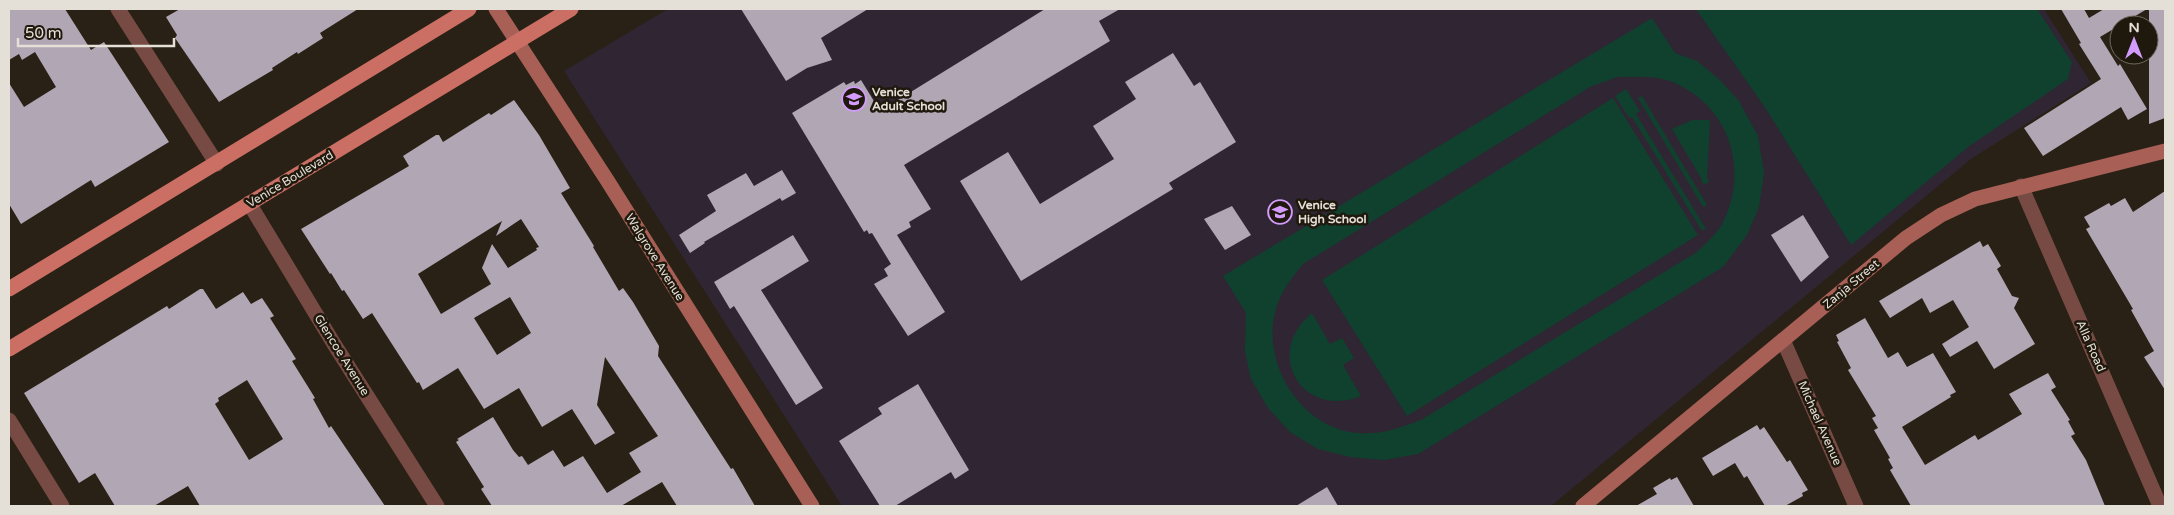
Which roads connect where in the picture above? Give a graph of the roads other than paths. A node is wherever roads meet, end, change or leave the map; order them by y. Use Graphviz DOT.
graph roads {
  1 [pos="118,9"];
  2 [pos="469,9"];
  3 [pos="496,9"];
  4 [pos="571,9"];
  5 [pos="517,41"];
  6 [pos="2165,151"];
  7 [pos="218,164"];
  8 [pos="2021,186"];
  9 [pos="249,204"];
  10 [pos="9,289"];
  11 [pos="1783,340"];
  12 [pos="9,349"];
  13 [pos="9,420"];
  14 [pos="62,506"];
  15 [pos="437,506"];
  16 [pos="812,506"];
  17 [pos="1583,506"];
  18 [pos="1856,506"];
  19 [pos="2160,506"];
  1 -- 7 [label="street"];
  2 -- 7 [label="main road"];
  3 -- 5 [label="street, Walgrove Avenue"];
  4 -- 5 [label="main road, Venice Boulevard"];
  5 -- 9 [label="main road, Venice Boulevard"];
  5 -- 16 [label="street, Walgrove Avenue"];
  6 -- 8 [label="street, Zanja Street"];
  7 -- 10 [label="main road"];
  8 -- 11 [label="street, Zanja Street"];
  8 -- 19 [label="street, Alla Road"];
  9 -- 12 [label="main road, Venice Boulevard"];
  9 -- 15 [label="street, Glencoe Avenue"];
  11 -- 17 [label="street, Zanja Street"];
  11 -- 18 [label="street, Michael Avenue"];
  13 -- 14 [label="street"];
}
